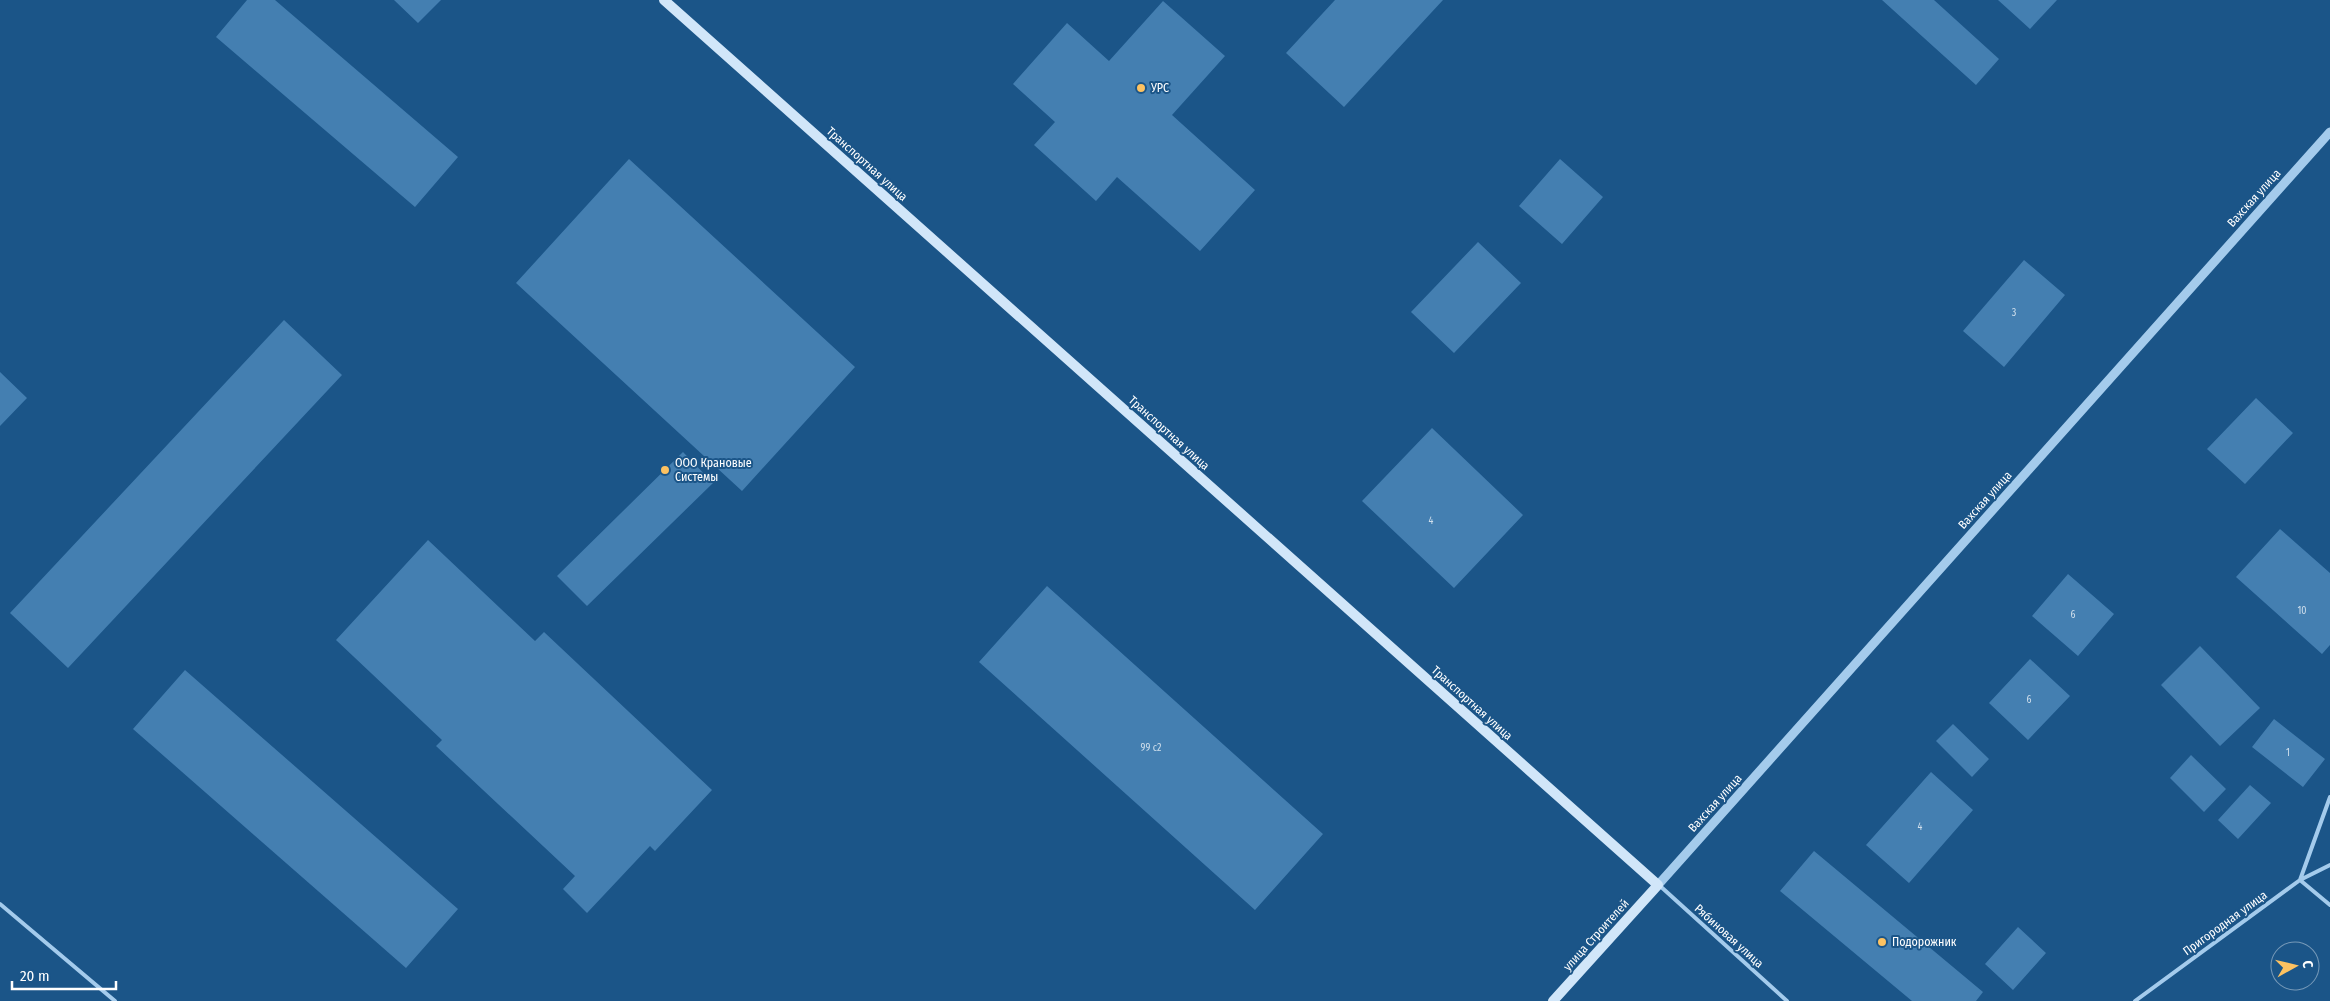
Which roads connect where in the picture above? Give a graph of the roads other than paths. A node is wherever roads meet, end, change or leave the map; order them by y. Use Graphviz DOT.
graph roads {
  1 [pos="664,0"];
  2 [pos="2330,132"];
  3 [pos="2330,797"];
  4 [pos="2330,865"];
  5 [pos="2300,880"];
  6 [pos="1658,885"];
  7 [pos="0,904"];
  8 [pos="2330,905"];
  9 [pos="115,1001"];
  10 [pos="1553,1001"];
  11 [pos="1787,1001"];
  12 [pos="2135,1001"];
  1 -- 6 [label="main road, Транспортная улица"];
  2 -- 6 [label="street, Вахская улица"];
  3 -- 5 [label="lane"];
  4 -- 5 [label="lane, Пригородная улица"];
  5 -- 8 [label="lane"];
  5 -- 12 [label="lane, Пригородная улица"];
  6 -- 10 [label="main road, улица Строителей"];
  6 -- 11 [label="lane, Рябиновая улица"];
  7 -- 9 [label="lane"];
}
